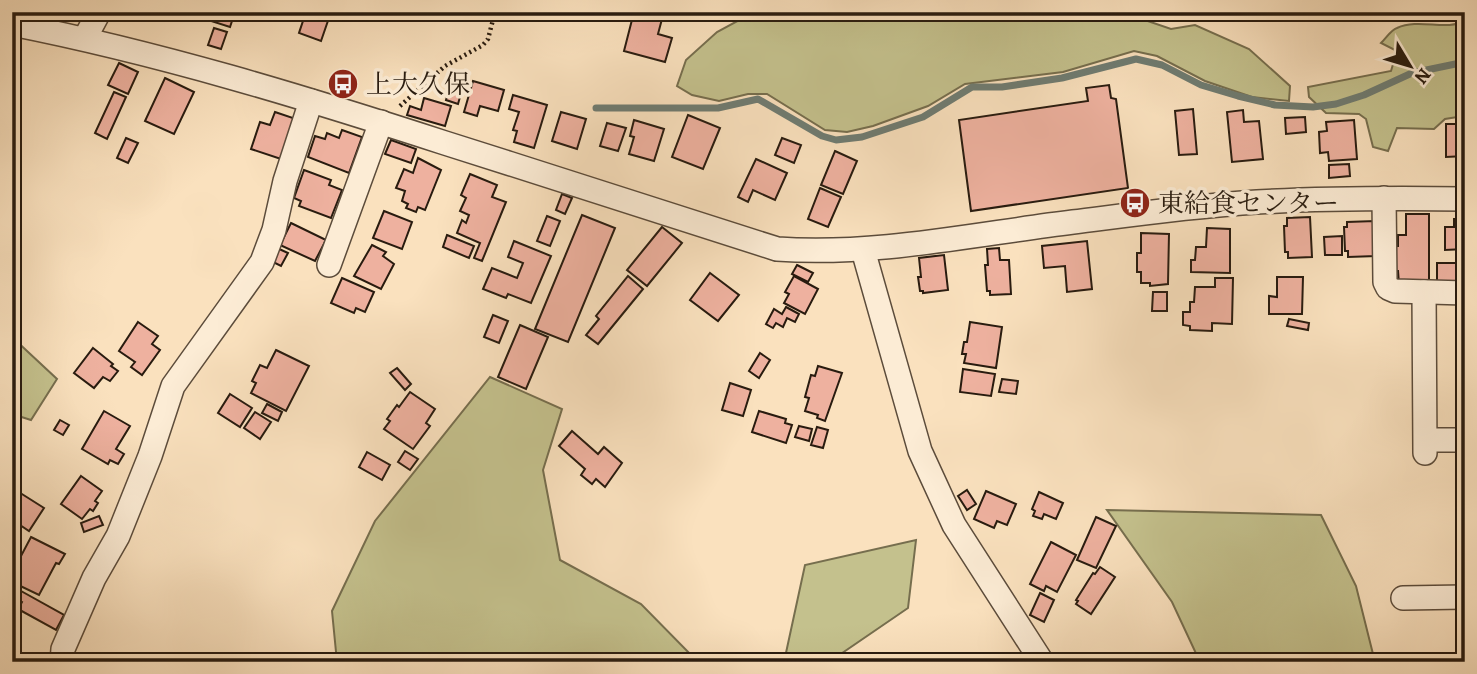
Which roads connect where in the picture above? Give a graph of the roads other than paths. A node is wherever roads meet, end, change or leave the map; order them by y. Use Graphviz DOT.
graph roads {
  1 [pos="99,12"];
  2 [pos="12,24"];
  3 [pos="85,38"];
  4 [pos="311,101"];
  5 [pos="385,123"];
  6 [pos="1384,198"];
  7 [pos="1465,199"];
  8 [pos="863,250"];
  9 [pos="329,265"];
  10 [pos="1424,292"];
  11 [pos="1465,293"];
  12 [pos="1465,440"];
  13 [pos="1465,597"];
  14 [pos="1403,598"];
  15 [pos="62,662"];
  16 [pos="1042,662"];
  1 -- 3 [label="street"];
  2 -- 3 [label="street"];
  3 -- 4 [label="street"];
  4 -- 5 [label="street"];
  4 -- 15 [label="street"];
  5 -- 8 [label="street"];
  5 -- 9 [label="street"];
  6 -- 7 [label="street"];
  6 -- 8 [label="street"];
  6 -- 10 [label="street"];
  8 -- 16 [label="street"];
  10 -- 11 [label="street"];
  10 -- 12 [label="street"];
  13 -- 14 [label="street"];
}
